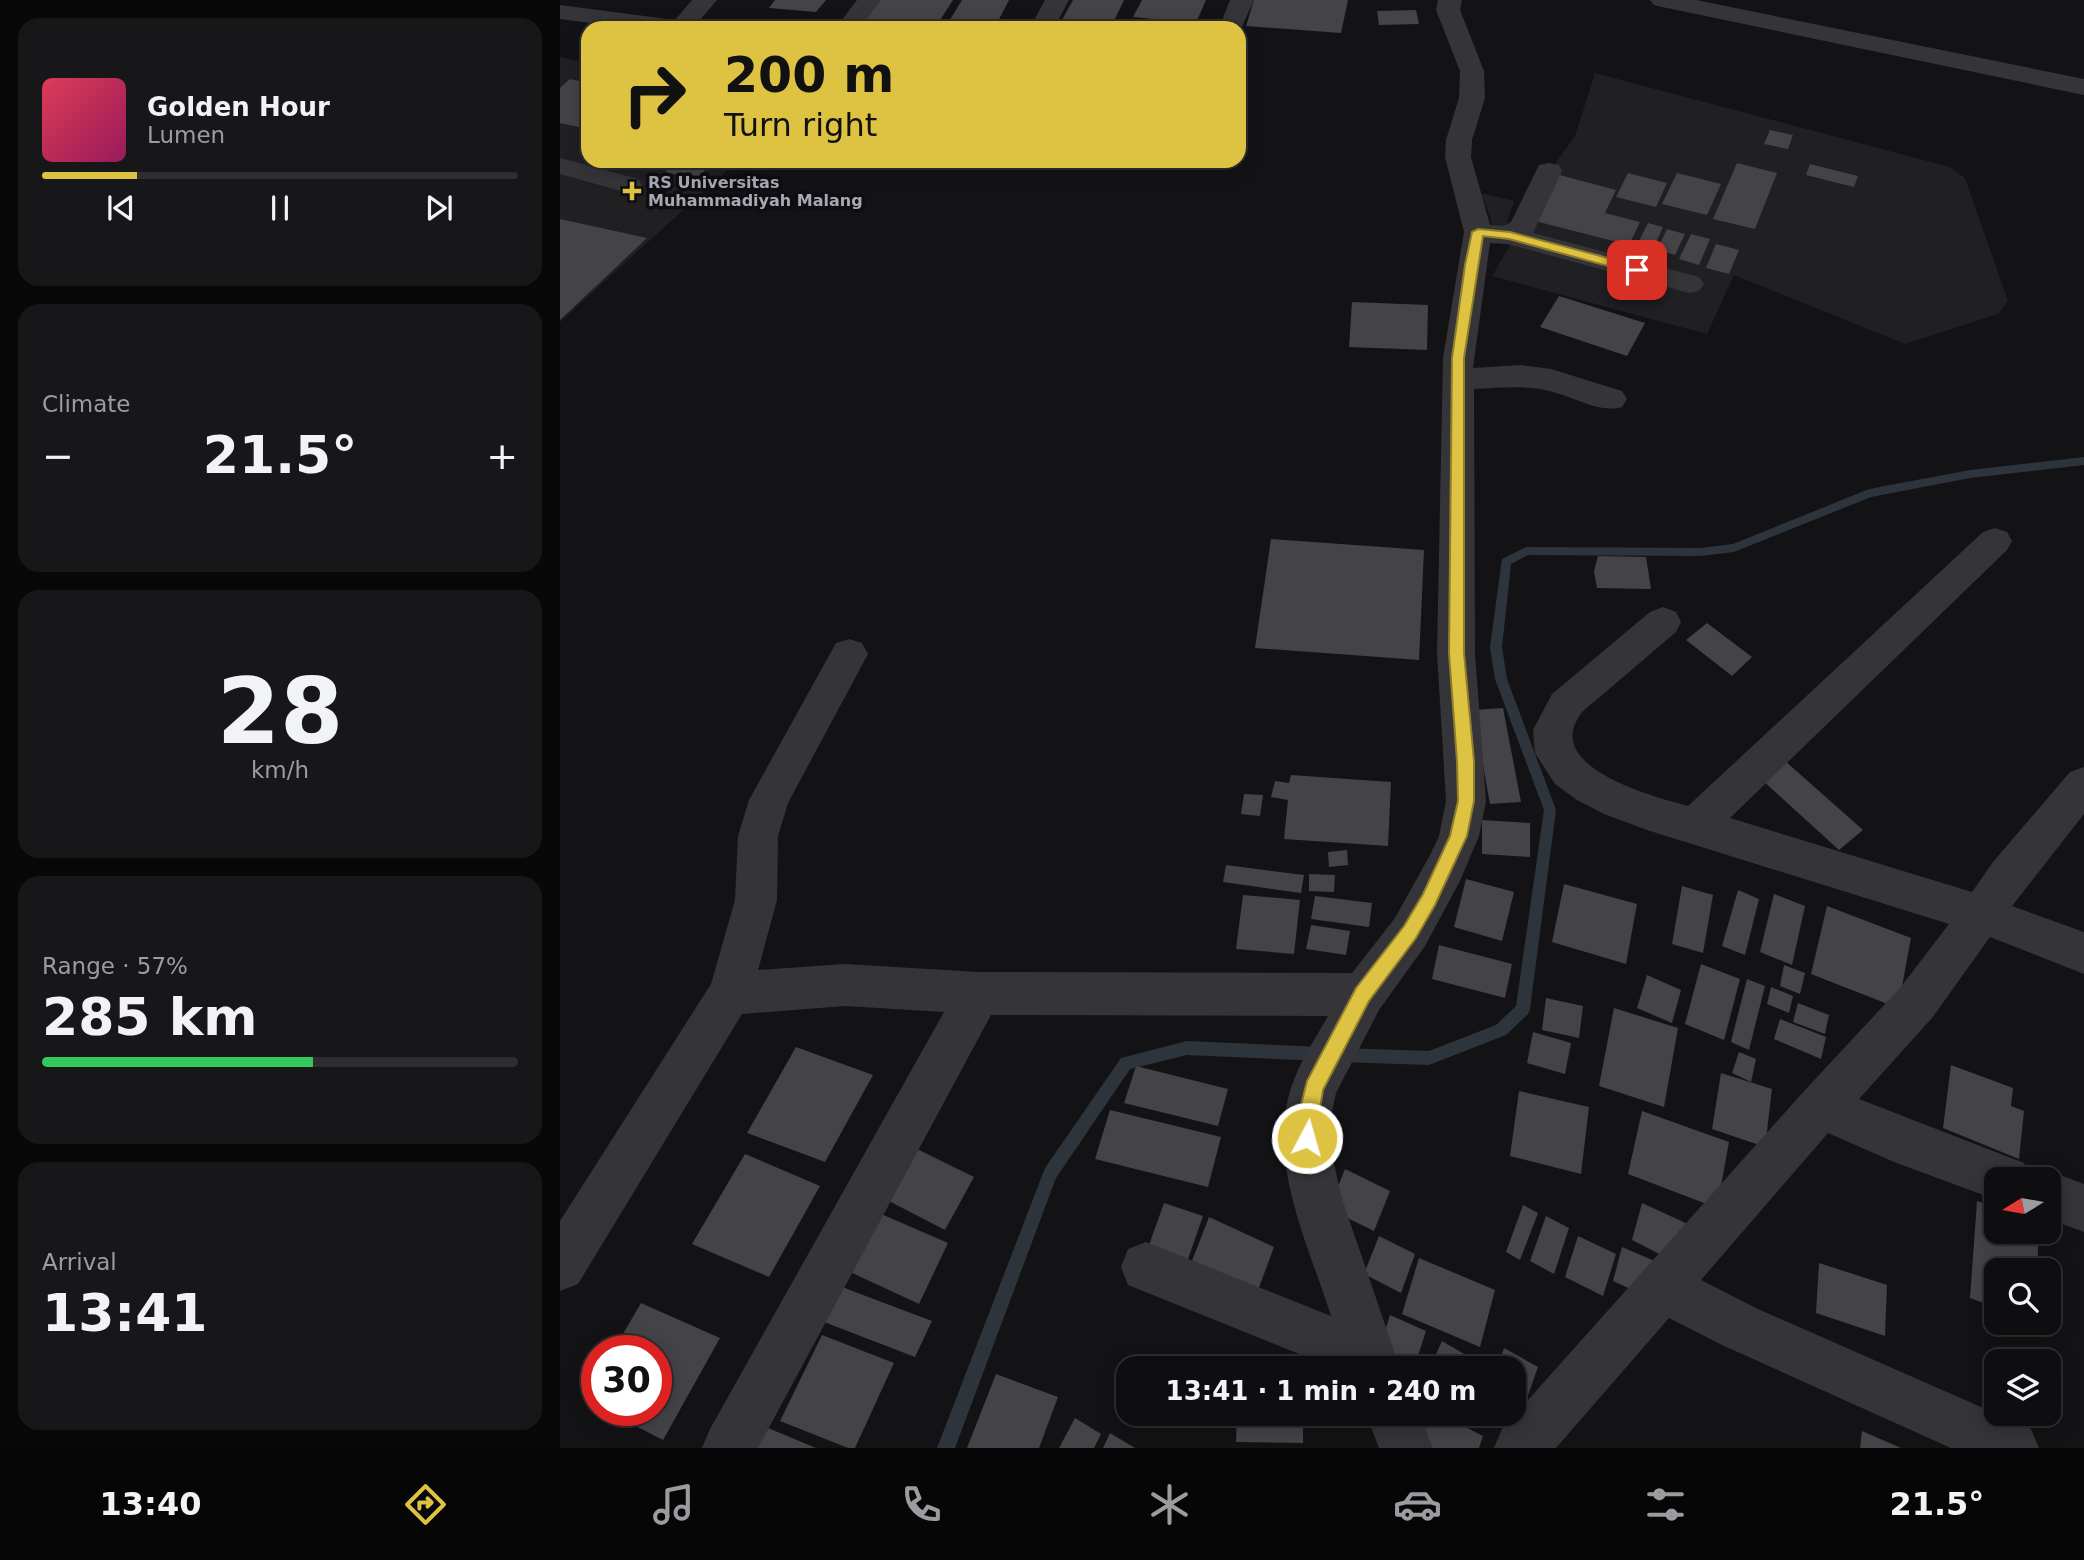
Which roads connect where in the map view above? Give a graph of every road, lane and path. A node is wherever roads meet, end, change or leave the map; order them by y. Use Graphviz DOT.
graph roads {
  1 [pos="705,0"];
  2 [pos="869,0"];
  3 [pos="1057,0"];
  4 [pos="1242,0"];
  5 [pos="1450,0"];
  6 [pos="1662,0"];
  7 [pos="560,12"];
  8 [pos="629,21"];
  9 [pos="688,21"];
  10 [pos="853,21"];
  11 [pos="1046,21"];
  12 [pos="1234,21"];
  13 [pos="2084,87"];
  14 [pos="560,166"];
  15 [pos="1549,171"];
  16 [pos="628,185"];
  17 [pos="1494,234"];
  18 [pos="1689,284"];
  19 [pos="1459,379"];
  20 [pos="1611,399"];
  21 [pos="1996,541"];
  22 [pos="1663,622"];
  23 [pos="849,654"];
  24 [pos="2084,784"];
  25 [pos="1695,826"];
  26 [pos="1981,914"];
  27 [pos="2084,953"];
  28 [pos="730,993"];
  29 [pos="979,993"];
  30 [pos="1356,1007"];
  31 [pos="1821,1106"];
  32 [pos="1984,1171"];
  33 [pos="2062,1200"];
  34 [pos="2084,1208"];
  35 [pos="560,1266"];
  36 [pos="1146,1267"];
  37 [pos="1663,1287"];
  38 [pos="1355,1356"];
  39 [pos="1369,1356"];
  40 [pos="1397,1426"];
  41 [pos="729,1448"];
  42 [pos="1406,1448"];
  43 [pos="1521,1448"];
  44 [pos="2012,1448"];
  1 -- 9 [label="street"];
  2 -- 10 [label="street"];
  3 -- 11 [label="street"];
  4 -- 12 [label="street"];
  5 -- 17 [label="street"];
  6 -- 13 [label="street"];
  7 -- 8 [label="street"];
  14 -- 16 [label="street"];
  15 -- 17 [label="street"];
  17 -- 18 [label="street"];
  17 -- 19 [label="street"];
  19 -- 20 [label="street"];
  19 -- 30 [label="street"];
  21 -- 25 [label="street"];
  22 -- 25 [label="street"];
  23 -- 28 [label="street"];
  24 -- 26 [label="street"];
  25 -- 26 [label="street"];
  26 -- 27 [label="street"];
  26 -- 31 [label="street"];
  28 -- 29 [label="street"];
  28 -- 35 [label="street"];
  29 -- 30 [label="street"];
  29 -- 41 [label="street"];
  30 -- 39 [label="street"];
  31 -- 32 [label="street"];
  31 -- 37 [label="street"];
  33 -- 34 [label="street"];
  36 -- 38 [label="street"];
  37 -- 43 [label="street"];
  37 -- 44 [label="street"];
  40 -- 42 [label="street"];
}
